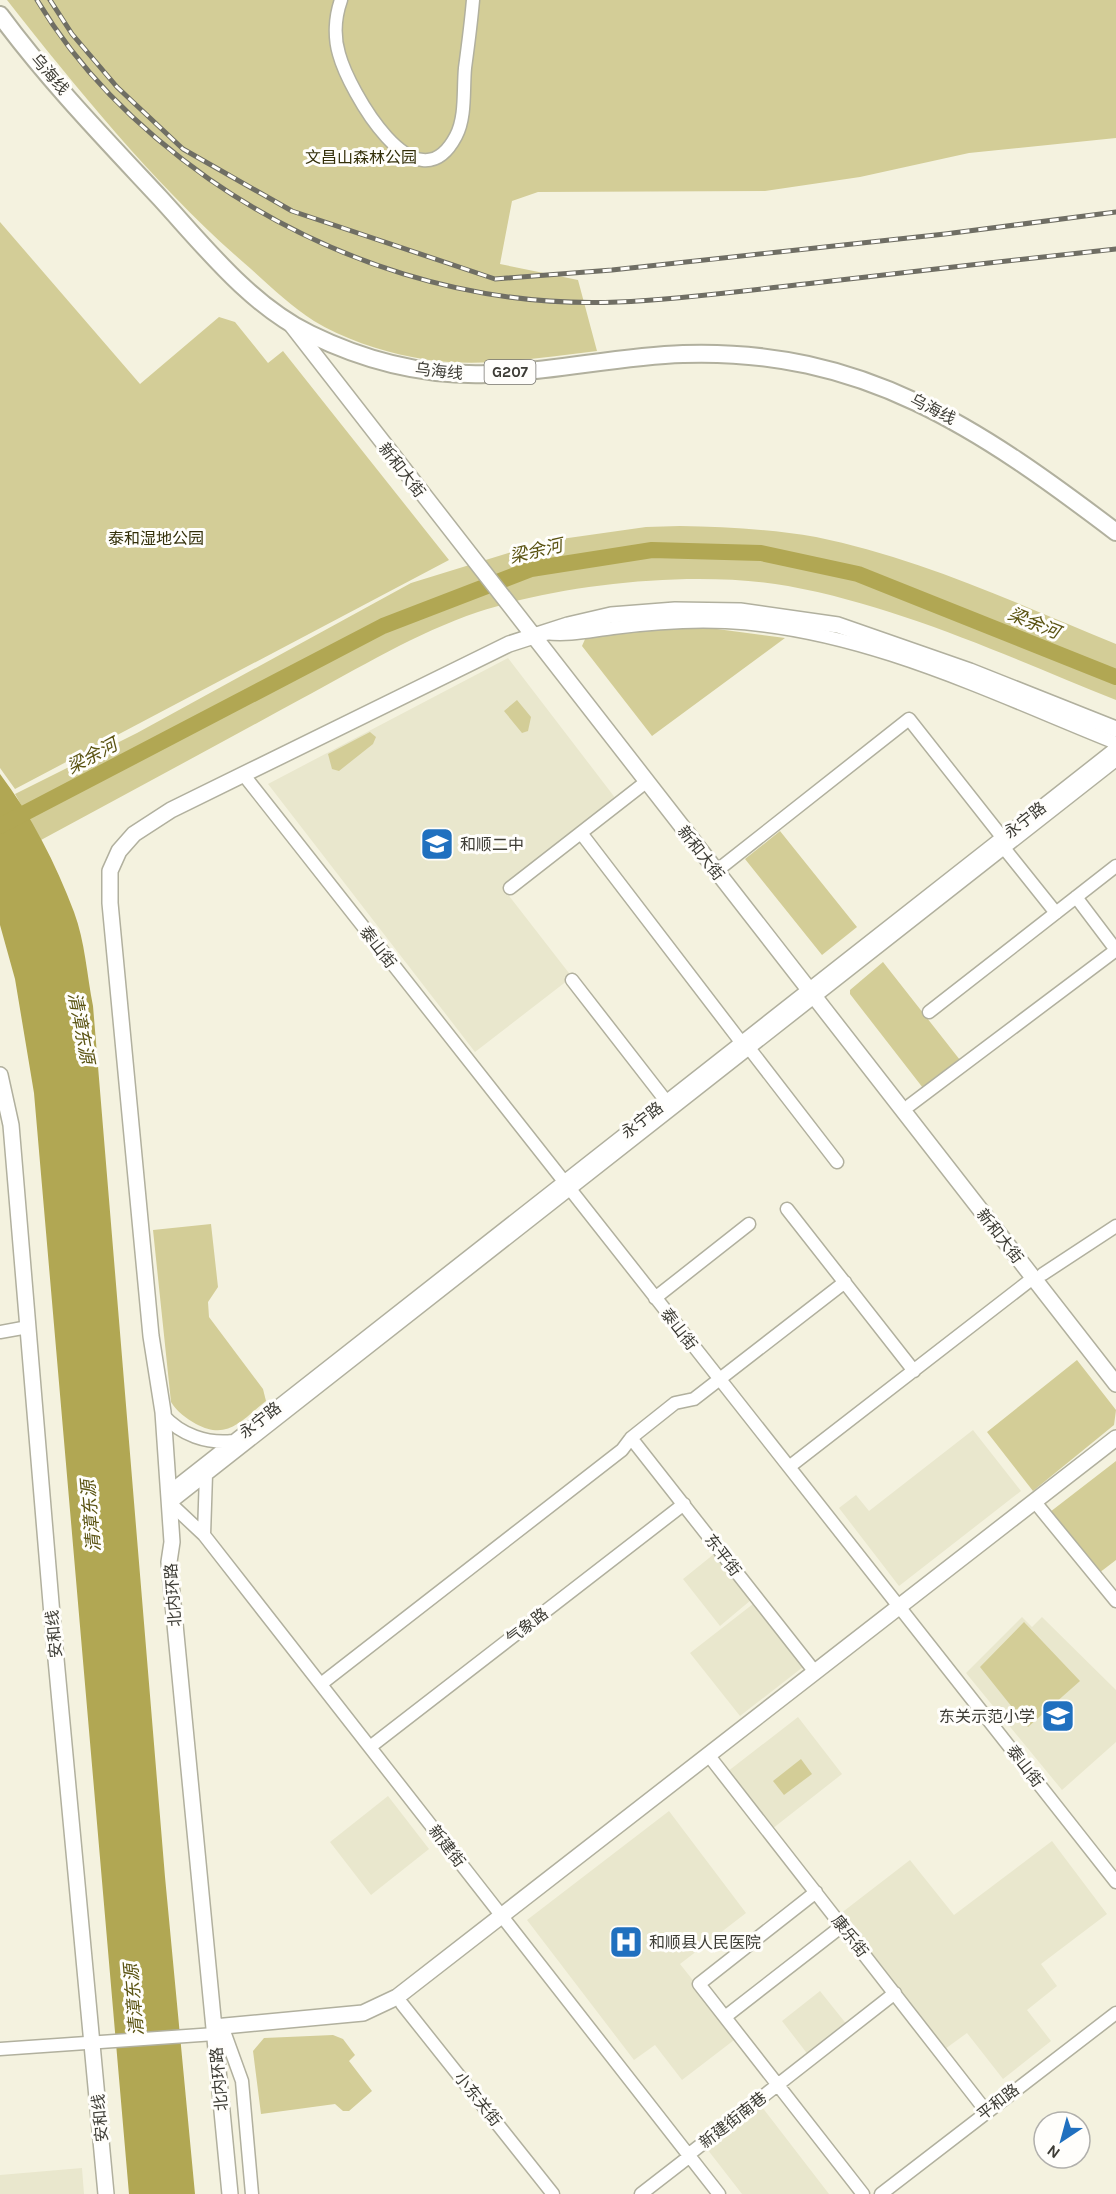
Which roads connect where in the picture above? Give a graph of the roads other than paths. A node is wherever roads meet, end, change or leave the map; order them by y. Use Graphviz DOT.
graph roads {
  1 [pos="341,0"];
  2 [pos="473,0"];
  3 [pos="0,15"];
  4 [pos="288,321"];
  5 [pos="311,335"];
  6 [pos="1116,532"];
  7 [pos="475,555"];
  8 [pos="536,634"];
  9 [pos="1116,729"];
  10 [pos="1116,743"];
  11 [pos="1116,748"];
  12 [pos="1116,760"];
  13 [pos="243,774"];
  14 [pos="646,782"];
  15 [pos="581,833"];
  16 [pos="1003,843"];
  17 [pos="724,865"];
  18 [pos="1116,866"];
  19 [pos="510,888"];
  20 [pos="1076,897"];
  21 [pos="1056,913"];
  22 [pos="572,980"];
  23 [pos="815,990"];
  24 [pos="929,1012"];
  25 [pos="745,1045"];
  26 [pos="0,1075"];
  27 [pos="666,1101"];
  28 [pos="910,1105"];
  29 [pos="837,1162"];
  30 [pos="566,1186"];
  31 [pos="787,1209"];
  32 [pos="749,1224"];
  33 [pos="1116,1226"];
  34 [pos="1038,1276"];
  35 [pos="845,1282"];
  36 [pos="655,1298"];
  37 [pos="28,1327"];
  38 [pos="0,1332"];
  39 [pos="1116,1368"];
  40 [pos="914,1371"];
  41 [pos="720,1380"];
  42 [pos="1116,1384"];
  43 [pos="163,1415"];
  44 [pos="632,1438"];
  45 [pos="1116,1438"];
  46 [pos="233,1441"];
  47 [pos="1116,1448"];
  48 [pos="789,1467"];
  49 [pos="206,1474"];
  50 [pos="169,1497"];
  51 [pos="684,1504"];
  52 [pos="1039,1508"];
  53 [pos="204,1534"];
  54 [pos="1116,1600"];
  55 [pos="902,1609"];
  56 [pos="815,1672"];
  57 [pos="321,1684"];
  58 [pos="370,1747"];
  59 [pos="713,1761"];
  60 [pos="1114,1875"];
  61 [pos="816,1892"];
  62 [pos="504,1919"];
  63 [pos="842,1926"];
  64 [pos="895,1994"];
  65 [pos="402,2004"];
  66 [pos="1116,2013"];
  67 [pos="725,2017"];
  68 [pos="219,2030"];
  69 [pos="93,2039"];
  70 [pos="0,2042"];
  71 [pos="0,2049"];
  72 [pos="778,2085"];
  73 [pos="986,2111"];
  74 [pos="689,2156"];
  75 [pos="106,2194"];
  76 [pos="230,2194"];
  77 [pos="240,2194"];
  78 [pos="252,2194"];
  79 [pos="554,2194"];
  80 [pos="641,2194"];
  81 [pos="719,2194"];
  82 [pos="863,2194"];
  83 [pos="881,2194"];
  1 -- 2 [label="street"];
  3 -- 4 [label="highway, 乌海线 / G207"];
  4 -- 5 [label="highway, 乌海线 / G207"];
  4 -- 7 [label="main road, 新和大街"];
  5 -- 6 [label="highway, 乌海线 / G207"];
  5 -- 7 [label="main road, 新和大街"];
  7 -- 8 [label="main road, 新和大街"];
  8 -- 9 [label="main road, 北内环路"];
  8 -- 10 [label="street"];
  8 -- 13 [label="main road, 北内环路"];
  8 -- 14 [label="main road, 新和大街"];
  8 -- 17 [label="main road, 新和大街"];
  11 -- 16 [label="street, 永宁路"];
  12 -- 16 [label="street, 永宁路"];
  13 -- 30 [label="street, 泰山街"];
  13 -- 43 [label="main road, 北内环路"];
  14 -- 15 [label="street"];
  14 -- 23 [label="main road, 新和大街"];
  15 -- 19 [label="street"];
  15 -- 25 [label="street"];
  16 -- 17 [label="street"];
  16 -- 21 [label="street"];
  16 -- 23 [label="street, 永宁路"];
  17 -- 23 [label="main road, 新和大街"];
  18 -- 20 [label="street"];
  20 -- 21 [label="street"];
  20 -- 28 [label="street"];
  21 -- 24 [label="street"];
  22 -- 27 [label="street"];
  23 -- 25 [label="street, 永宁路"];
  23 -- 28 [label="main road, 新和大街"];
  23 -- 34 [label="main road, 新和大街"];
  25 -- 27 [label="street, 永宁路"];
  25 -- 29 [label="street"];
  25 -- 30 [label="street, 永宁路"];
  26 -- 37 [label="main road, 安和线"];
  27 -- 30 [label="street, 永宁路"];
  28 -- 34 [label="main road, 新和大街"];
  30 -- 36 [label="street, 泰山街"];
  30 -- 46 [label="street, 永宁路"];
  30 -- 49 [label="street, 永宁路"];
  31 -- 35 [label="street"];
  32 -- 36 [label="street"];
  33 -- 34 [label="street"];
  34 -- 39 [label="main road, 新和大街"];
  34 -- 40 [label="street"];
  34 -- 42 [label="main road, 新和大街"];
  35 -- 40 [label="street"];
  35 -- 41 [label="street"];
  36 -- 41 [label="street, 泰山街"];
  37 -- 38 [label="street"];
  37 -- 69 [label="main road, 安和线"];
  40 -- 48 [label="street"];
  41 -- 44 [label="street"];
  41 -- 48 [label="street, 泰山街"];
  43 -- 46 [label="street"];
  43 -- 50 [label="main road, 北内环路"];
  44 -- 51 [label="street, 东平街"];
  44 -- 57 [label="street"];
  45 -- 55 [label="main road"];
  46 -- 50 [label="street, 永宁路"];
  47 -- 52 [label="main road"];
  48 -- 55 [label="street, 泰山街"];
  49 -- 50 [label="street, 永宁路"];
  49 -- 53 [label="street"];
  50 -- 53 [label="street, 新建街"];
  50 -- 68 [label="main road, 北内环路"];
  51 -- 56 [label="street, 东平街"];
  51 -- 58 [label="street, 气象路"];
  52 -- 54 [label="street"];
  52 -- 55 [label="main road"];
  53 -- 57 [label="street, 新建街"];
  55 -- 56 [label="main road"];
  55 -- 59 [label="main road"];
  55 -- 60 [label="street, 泰山街"];
  56 -- 62 [label="main road"];
  57 -- 58 [label="street, 新建街"];
  58 -- 62 [label="street, 新建街"];
  59 -- 61 [label="street, 康乐街"];
  59 -- 62 [label="main road"];
  61 -- 63 [label="street, 康乐街"];
  61 -- 67 [label="street"];
  62 -- 65 [label="main road"];
  62 -- 68 [label="main road"];
  62 -- 74 [label="street, 新建街"];
  63 -- 64 [label="street, 康乐街"];
  63 -- 67 [label="street"];
  64 -- 72 [label="street, 新建街南巷"];
  64 -- 73 [label="street, 康乐街"];
  65 -- 68 [label="main road"];
  65 -- 79 [label="street, 小东关街"];
  66 -- 73 [label="street, 平和路"];
  67 -- 72 [label="street"];
  68 -- 69 [label="street"];
  68 -- 76 [label="main road, 北内环路"];
  68 -- 77 [label="main road, 北内环路"];
  68 -- 78 [label="street"];
  69 -- 70 [label="street"];
  69 -- 71 [label="street"];
  69 -- 75 [label="main road, 安和线"];
  72 -- 74 [label="street, 新建街南巷"];
  72 -- 82 [label="street"];
  73 -- 83 [label="street, 平和路"];
  74 -- 80 [label="street, 新建街南巷"];
  74 -- 81 [label="street, 新建街"];
}
